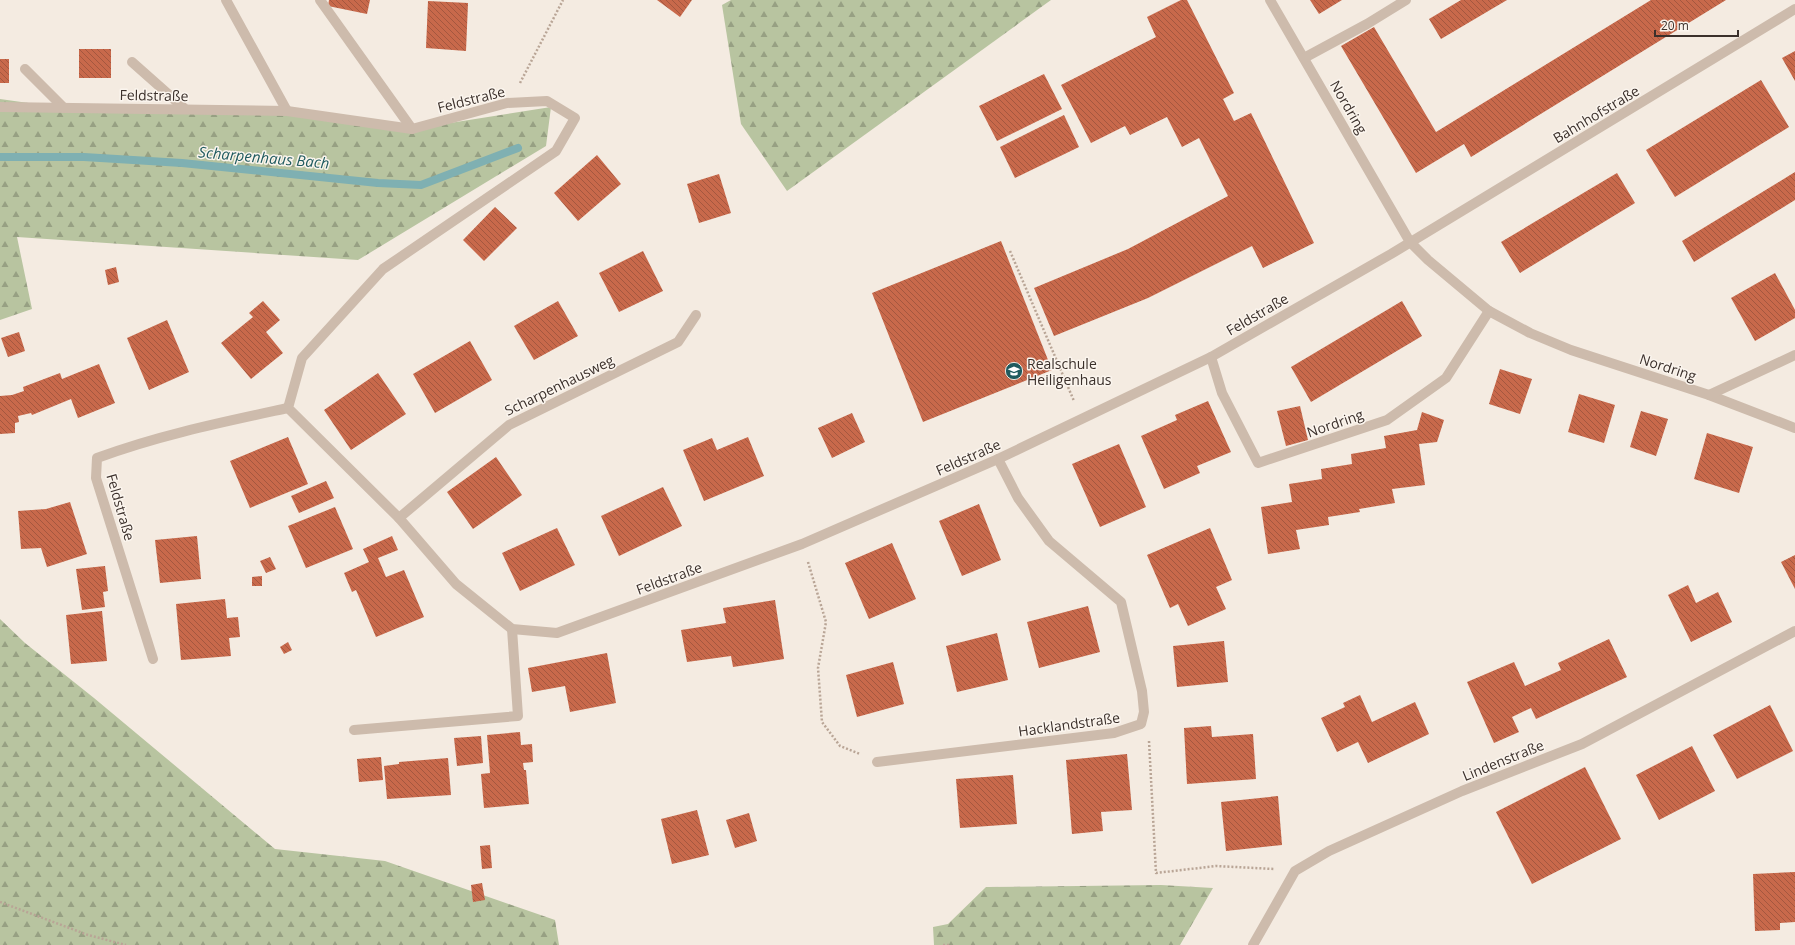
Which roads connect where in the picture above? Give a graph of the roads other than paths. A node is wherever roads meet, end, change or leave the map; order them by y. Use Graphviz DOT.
graph roads {
  1 [pos="226,0"];
  2 [pos="320,0"];
  3 [pos="1270,0"];
  4 [pos="1406,0"];
  5 [pos="1795,9"];
  6 [pos="1304,58"];
  7 [pos="132,62"];
  8 [pos="25,69"];
  9 [pos="0,107"];
  10 [pos="64,108"];
  11 [pos="185,110"];
  12 [pos="287,111"];
  13 [pos="412,129"];
  14 [pos="1410,242"];
  15 [pos="1489,311"];
  16 [pos="696,315"];
  17 [pos="1795,355"];
  18 [pos="1211,357"];
  19 [pos="1709,395"];
  20 [pos="288,408"];
  21 [pos="1795,428"];
  22 [pos="998,460"];
  23 [pos="399,518"];
  24 [pos="512,628"];
  25 [pos="1795,632"];
  26 [pos="153,659"];
  27 [pos="354,730"];
  28 [pos="877,762"];
  29 [pos="1253,945"];
  1 -- 12 [label="street"];
  2 -- 13 [label="street"];
  3 -- 6 [label="street, Nordring"];
  4 -- 6 [label="street"];
  5 -- 14 [label="street, Bahnhofstraße"];
  6 -- 14 [label="street, Nordring"];
  7 -- 11 [label="street"];
  8 -- 10 [label="street"];
  9 -- 10 [label="street, Feldstraße"];
  10 -- 11 [label="street, Feldstraße"];
  11 -- 12 [label="street, Feldstraße"];
  12 -- 13 [label="street, Feldstraße"];
  13 -- 20 [label="street, Feldstraße"];
  14 -- 15 [label="street, Nordring"];
  14 -- 18 [label="street, Feldstraße"];
  15 -- 18 [label="street, Nordring"];
  15 -- 19 [label="street, Nordring"];
  16 -- 23 [label="street, Scharpenhausweg"];
  17 -- 19 [label="street"];
  18 -- 22 [label="street, Feldstraße"];
  19 -- 21 [label="street, Nordring"];
  20 -- 23 [label="street"];
  20 -- 26 [label="street, Feldstraße"];
  22 -- 24 [label="street, Feldstraße"];
  22 -- 28 [label="street, Hacklandstraße"];
  23 -- 24 [label="street"];
  24 -- 27 [label="street"];
  25 -- 29 [label="street, Lindenstraße"];
}
